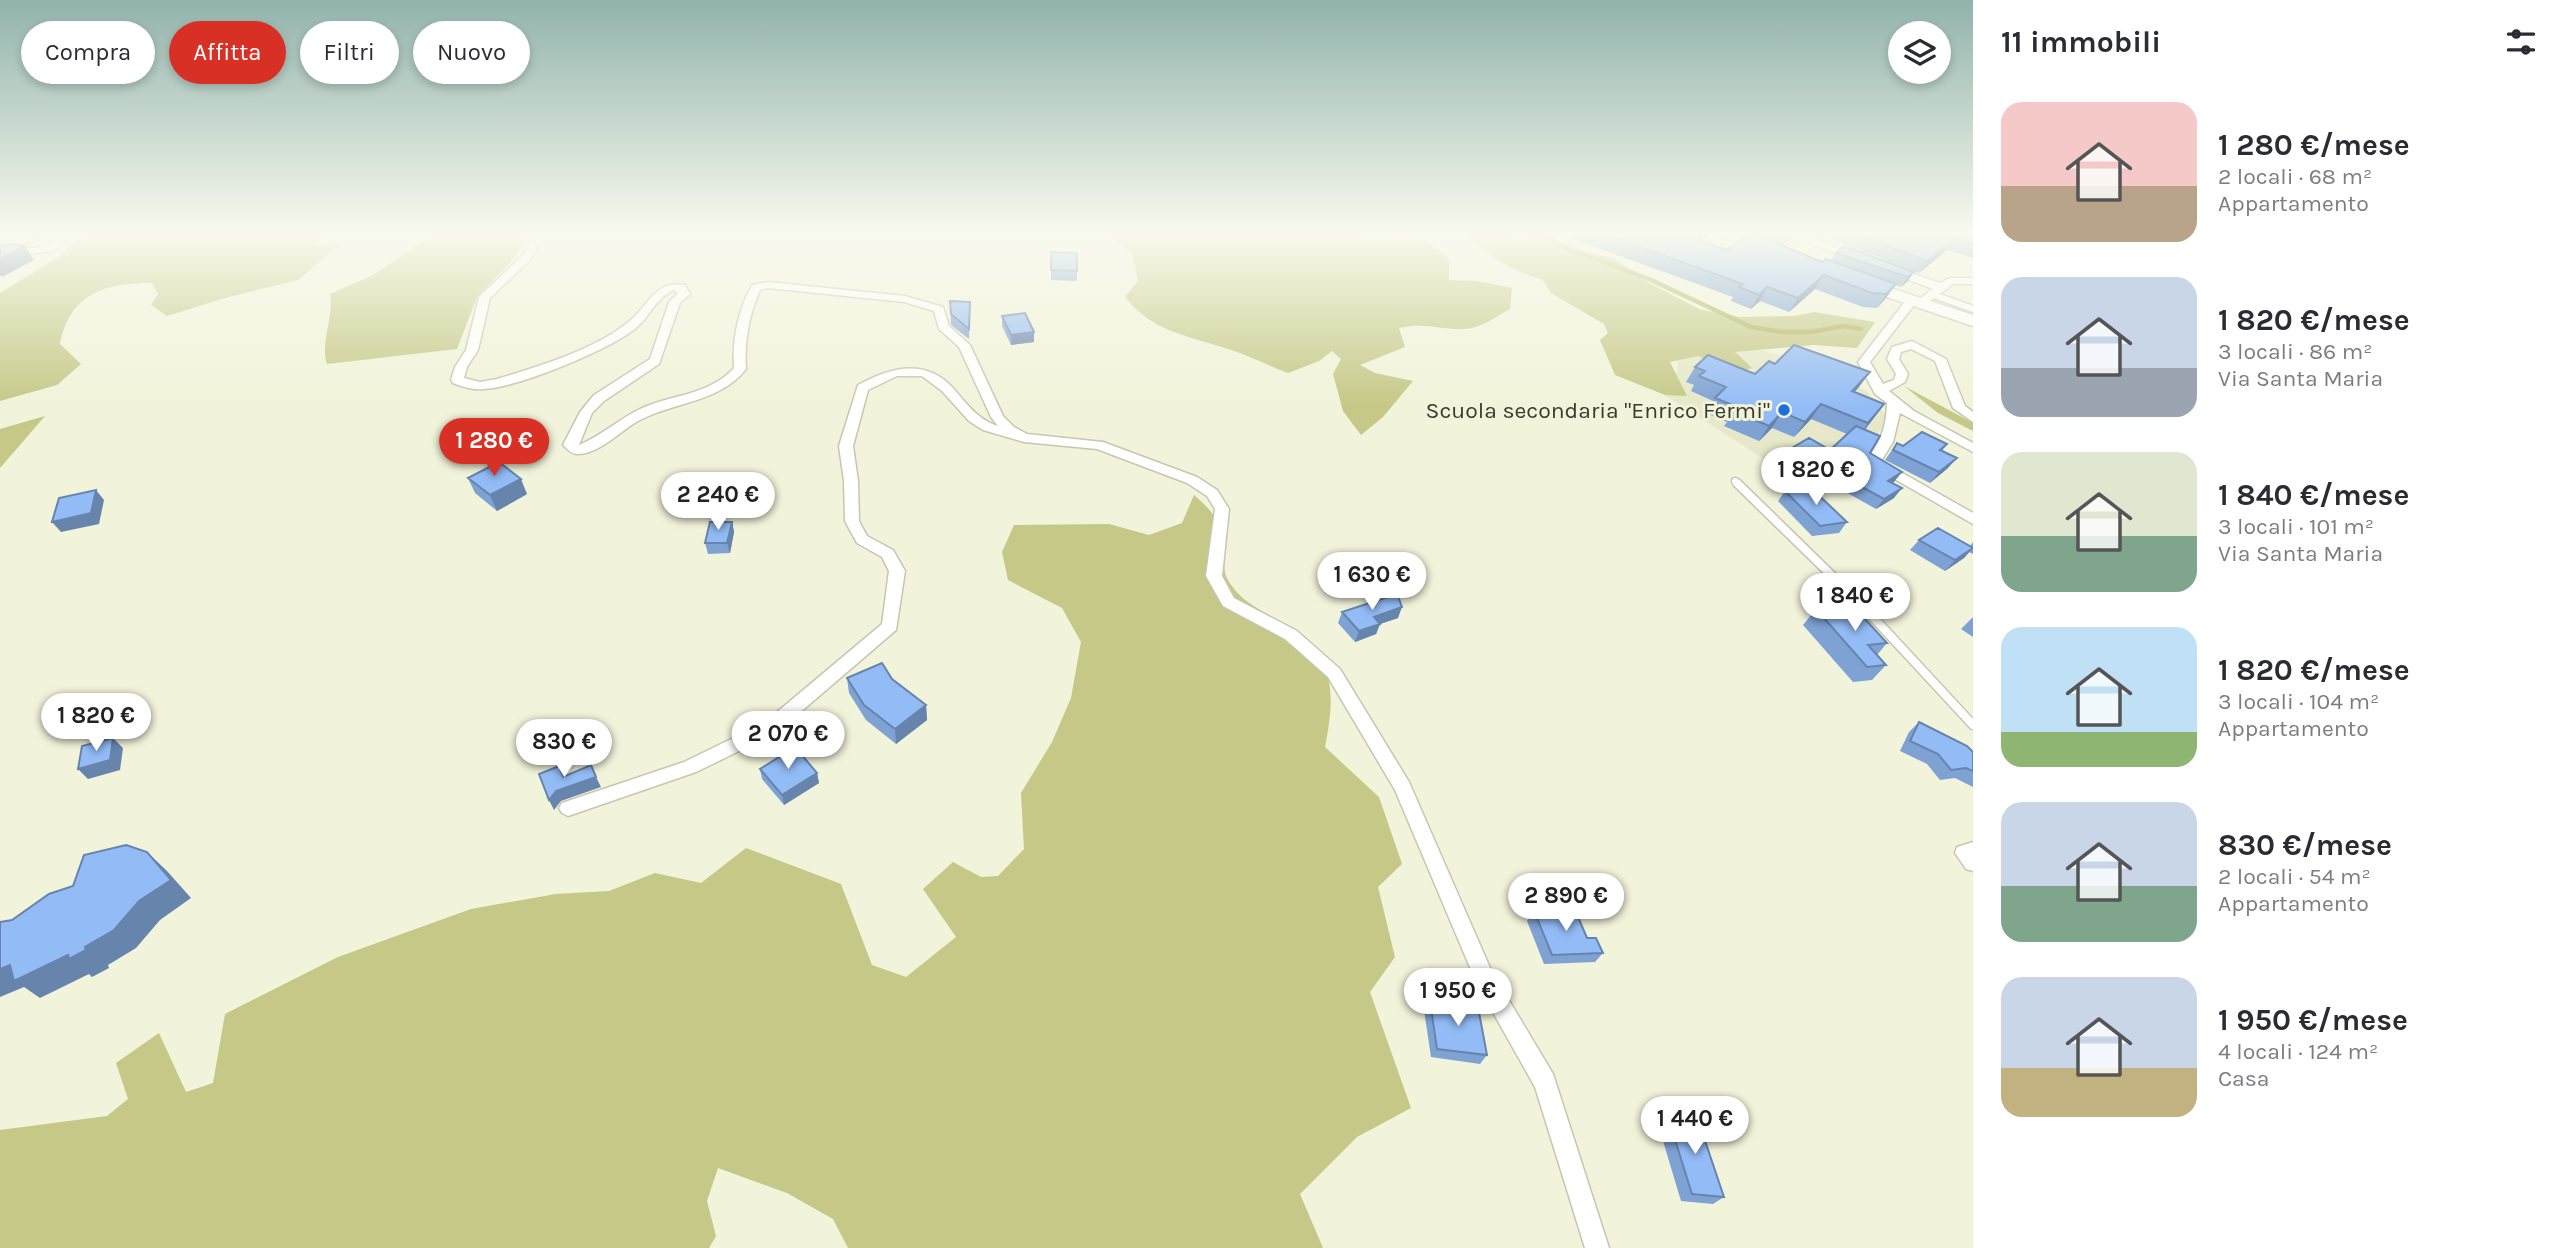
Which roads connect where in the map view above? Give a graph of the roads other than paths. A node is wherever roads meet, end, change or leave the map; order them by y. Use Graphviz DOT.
graph roads {
  1 [pos="491,291"];
  2 [pos="661,291"];
  3 [pos="683,291"];
  4 [pos="754,291"];
  5 [pos="829,291"];
  6 [pos="1902,291"];
  7 [pos="1916,291"];
  8 [pos="1935,291"];
  9 [pos="1925,297"];
  10 [pos="1973,309"];
  11 [pos="1973,321"];
  12 [pos="1879,391"];
  13 [pos="1893,403"];
  14 [pos="1973,418"];
  15 [pos="1017,435"];
  16 [pos="1973,447"];
  17 [pos="1735,481"];
  18 [pos="1973,519"];
  19 [pos="1973,725"];
  20 [pos="568,807"];
  21 [pos="1973,850"];
  22 [pos="1973,863"];
  23 [pos="1597,1248"];
  1 -- 2 [label="street"];
  3 -- 4 [label="street"];
  5 -- 15 [label="street"];
  6 -- 9 [label="main road"];
  7 -- 9 [label="street"];
  8 -- 9 [label="street"];
  9 -- 10 [label="lane"];
  9 -- 11 [label="main road"];
  9 -- 12 [label="street"];
  12 -- 13 [label="street"];
  12 -- 14 [label="street"];
  13 -- 16 [label="street"];
  13 -- 18 [label="street"];
  15 -- 20 [label="street"];
  15 -- 23 [label="street"];
  17 -- 19 [label="lane"];
  21 -- 22 [label="street"];
}
